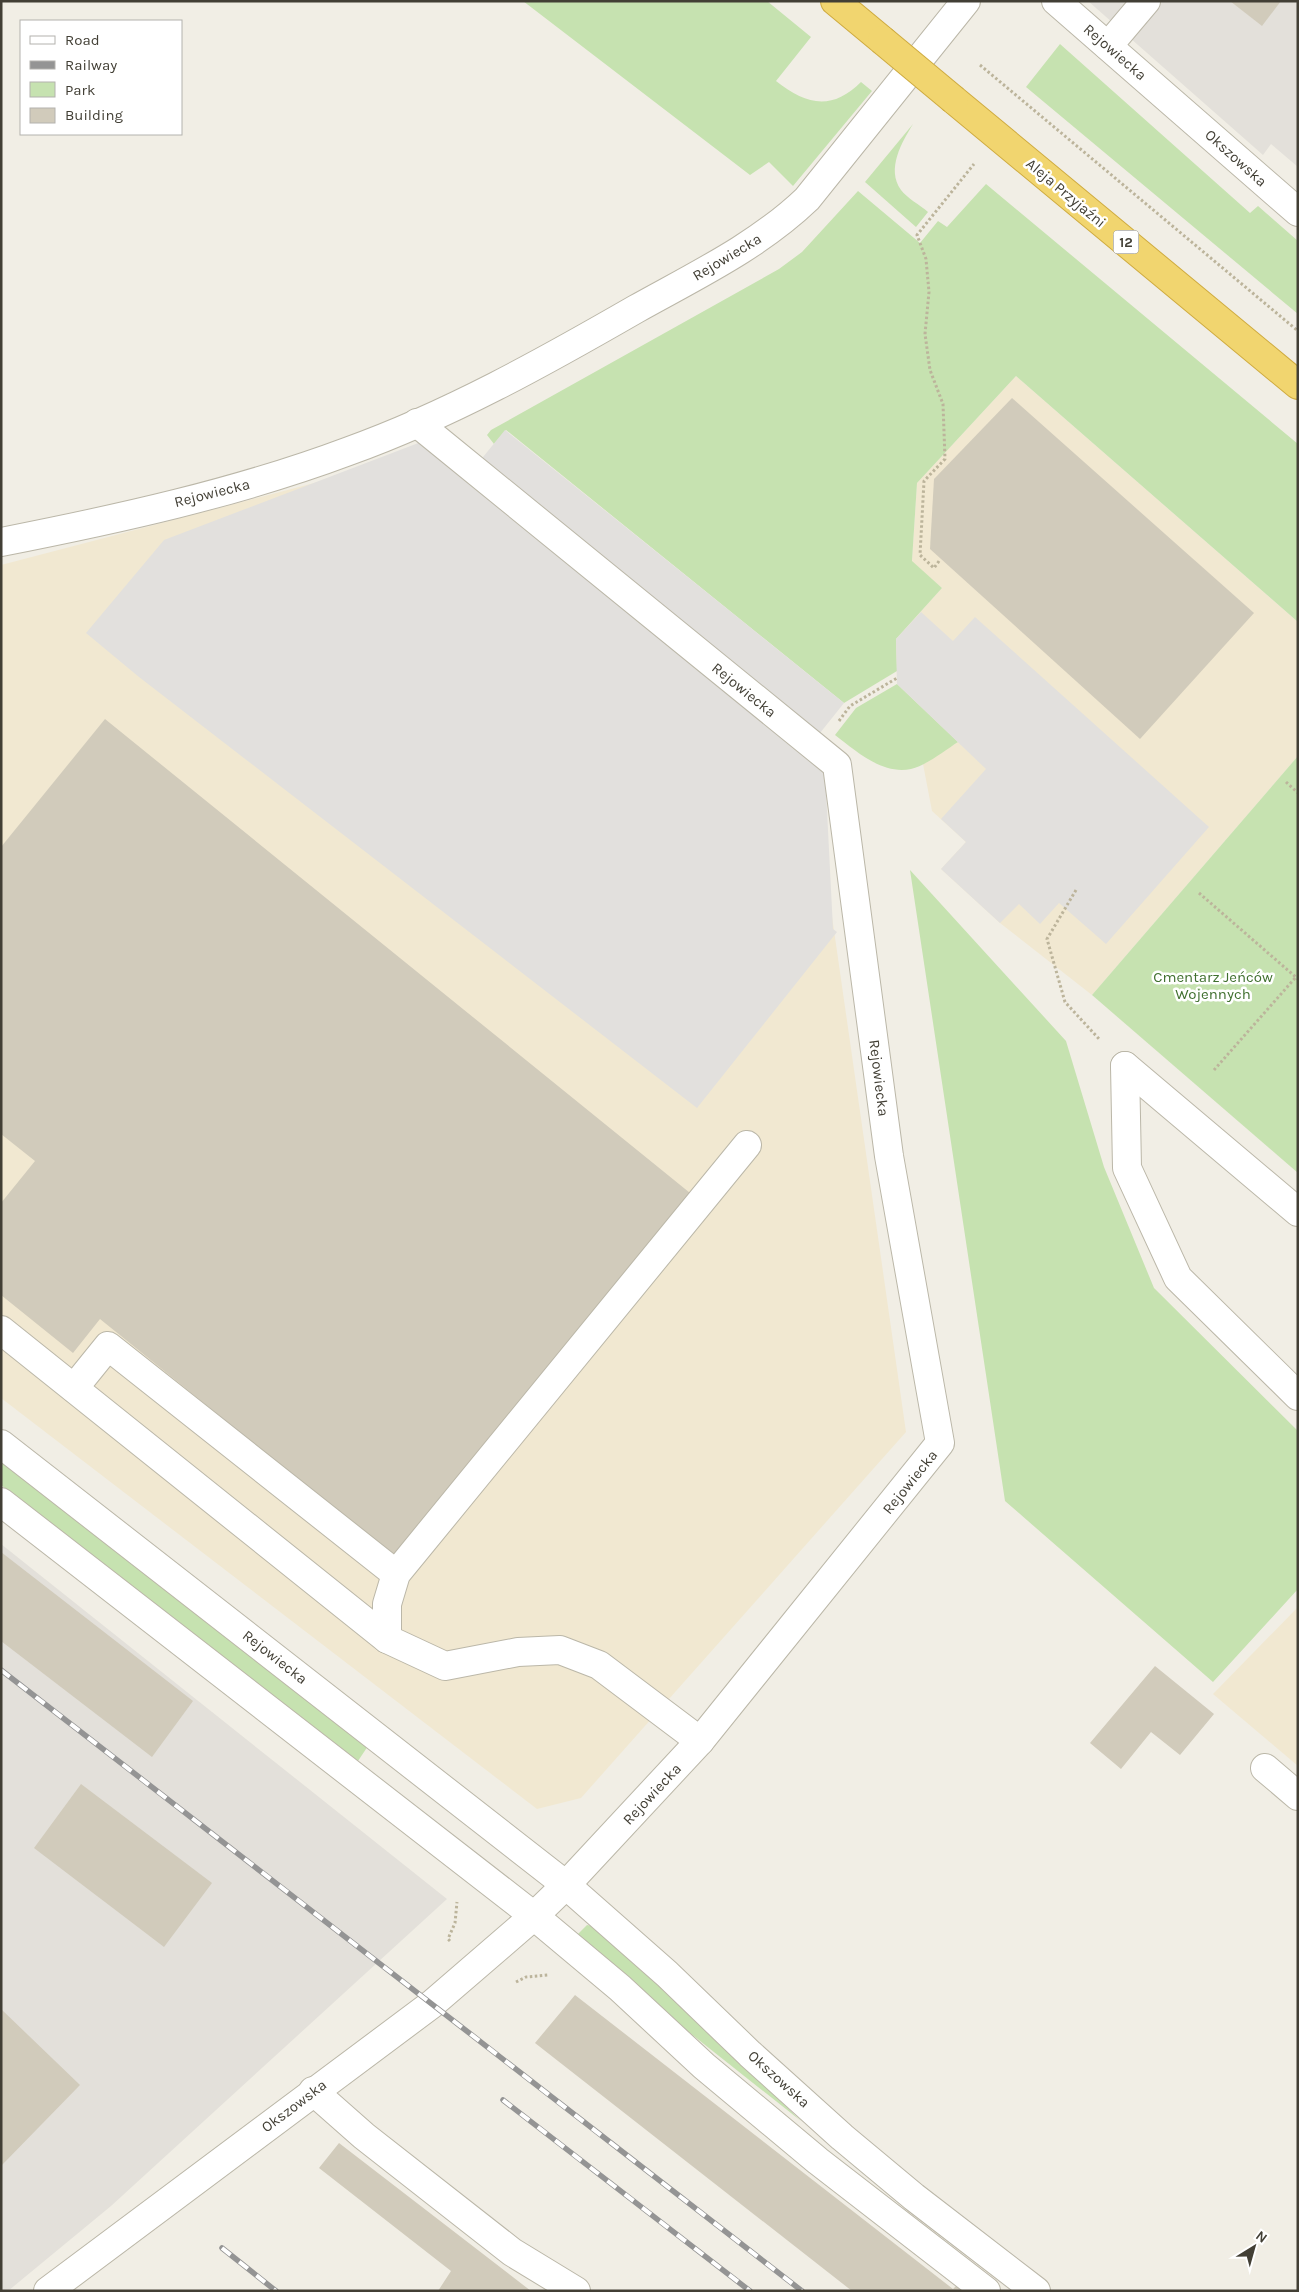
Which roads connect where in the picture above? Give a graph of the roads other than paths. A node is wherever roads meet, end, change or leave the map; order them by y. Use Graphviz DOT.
graph roads {
  1 [pos="835,1"];
  2 [pos="966,1"];
  3 [pos="1056,1"];
  4 [pos="1146,1"];
  5 [pos="1108,46"];
  6 [pos="1175,104"];
  7 [pos="1298,212"];
  8 [pos="1298,385"];
  9 [pos="417,423"];
  10 [pos="1,542"];
  11 [pos="747,1145"];
  12 [pos="1298,1212"];
  13 [pos="1,1330"];
  14 [pos="74,1388"];
  15 [pos="1298,1396"];
  16 [pos="1,1444"];
  17 [pos="1,1502"];
  18 [pos="396,1574"];
  19 [pos="387,1638"];
  20 [pos="700,1741"];
  21 [pos="1265,1768"];
  22 [pos="1298,1796"];
  23 [pos="566,1885"];
  24 [pos="534,1916"];
  25 [pos="313,2091"];
  26 [pos="48,2291"];
  27 [pos="576,2291"];
  28 [pos="986,2291"];
  29 [pos="1036,2291"];
  1 -- 8 [label="highway, Aleja Przyjaźni / 12, bridge"];
  2 -- 9 [label="street, Rejowiecka"];
  3 -- 5 [label="street, Rejowiecka"];
  4 -- 5 [label="street"];
  5 -- 6 [label="street, Rejowiecka"];
  6 -- 7 [label="street, Okszowska"];
  9 -- 10 [label="street, Rejowiecka"];
  9 -- 20 [label="street, Rejowiecka"];
  11 -- 18 [label="street"];
  12 -- 15 [label="street"];
  13 -- 14 [label="street"];
  14 -- 18 [label="street"];
  14 -- 19 [label="street"];
  16 -- 23 [label="street, Rejowiecka"];
  17 -- 24 [label="street"];
  18 -- 19 [label="street"];
  19 -- 20 [label="street"];
  20 -- 23 [label="street, Rejowiecka"];
  21 -- 22 [label="street"];
  23 -- 24 [label="street, Okszowska"];
  23 -- 29 [label="street, Okszowska"];
  24 -- 25 [label="street, Okszowska"];
  24 -- 28 [label="street"];
  25 -- 26 [label="street, Okszowska"];
  25 -- 27 [label="street"];
}
